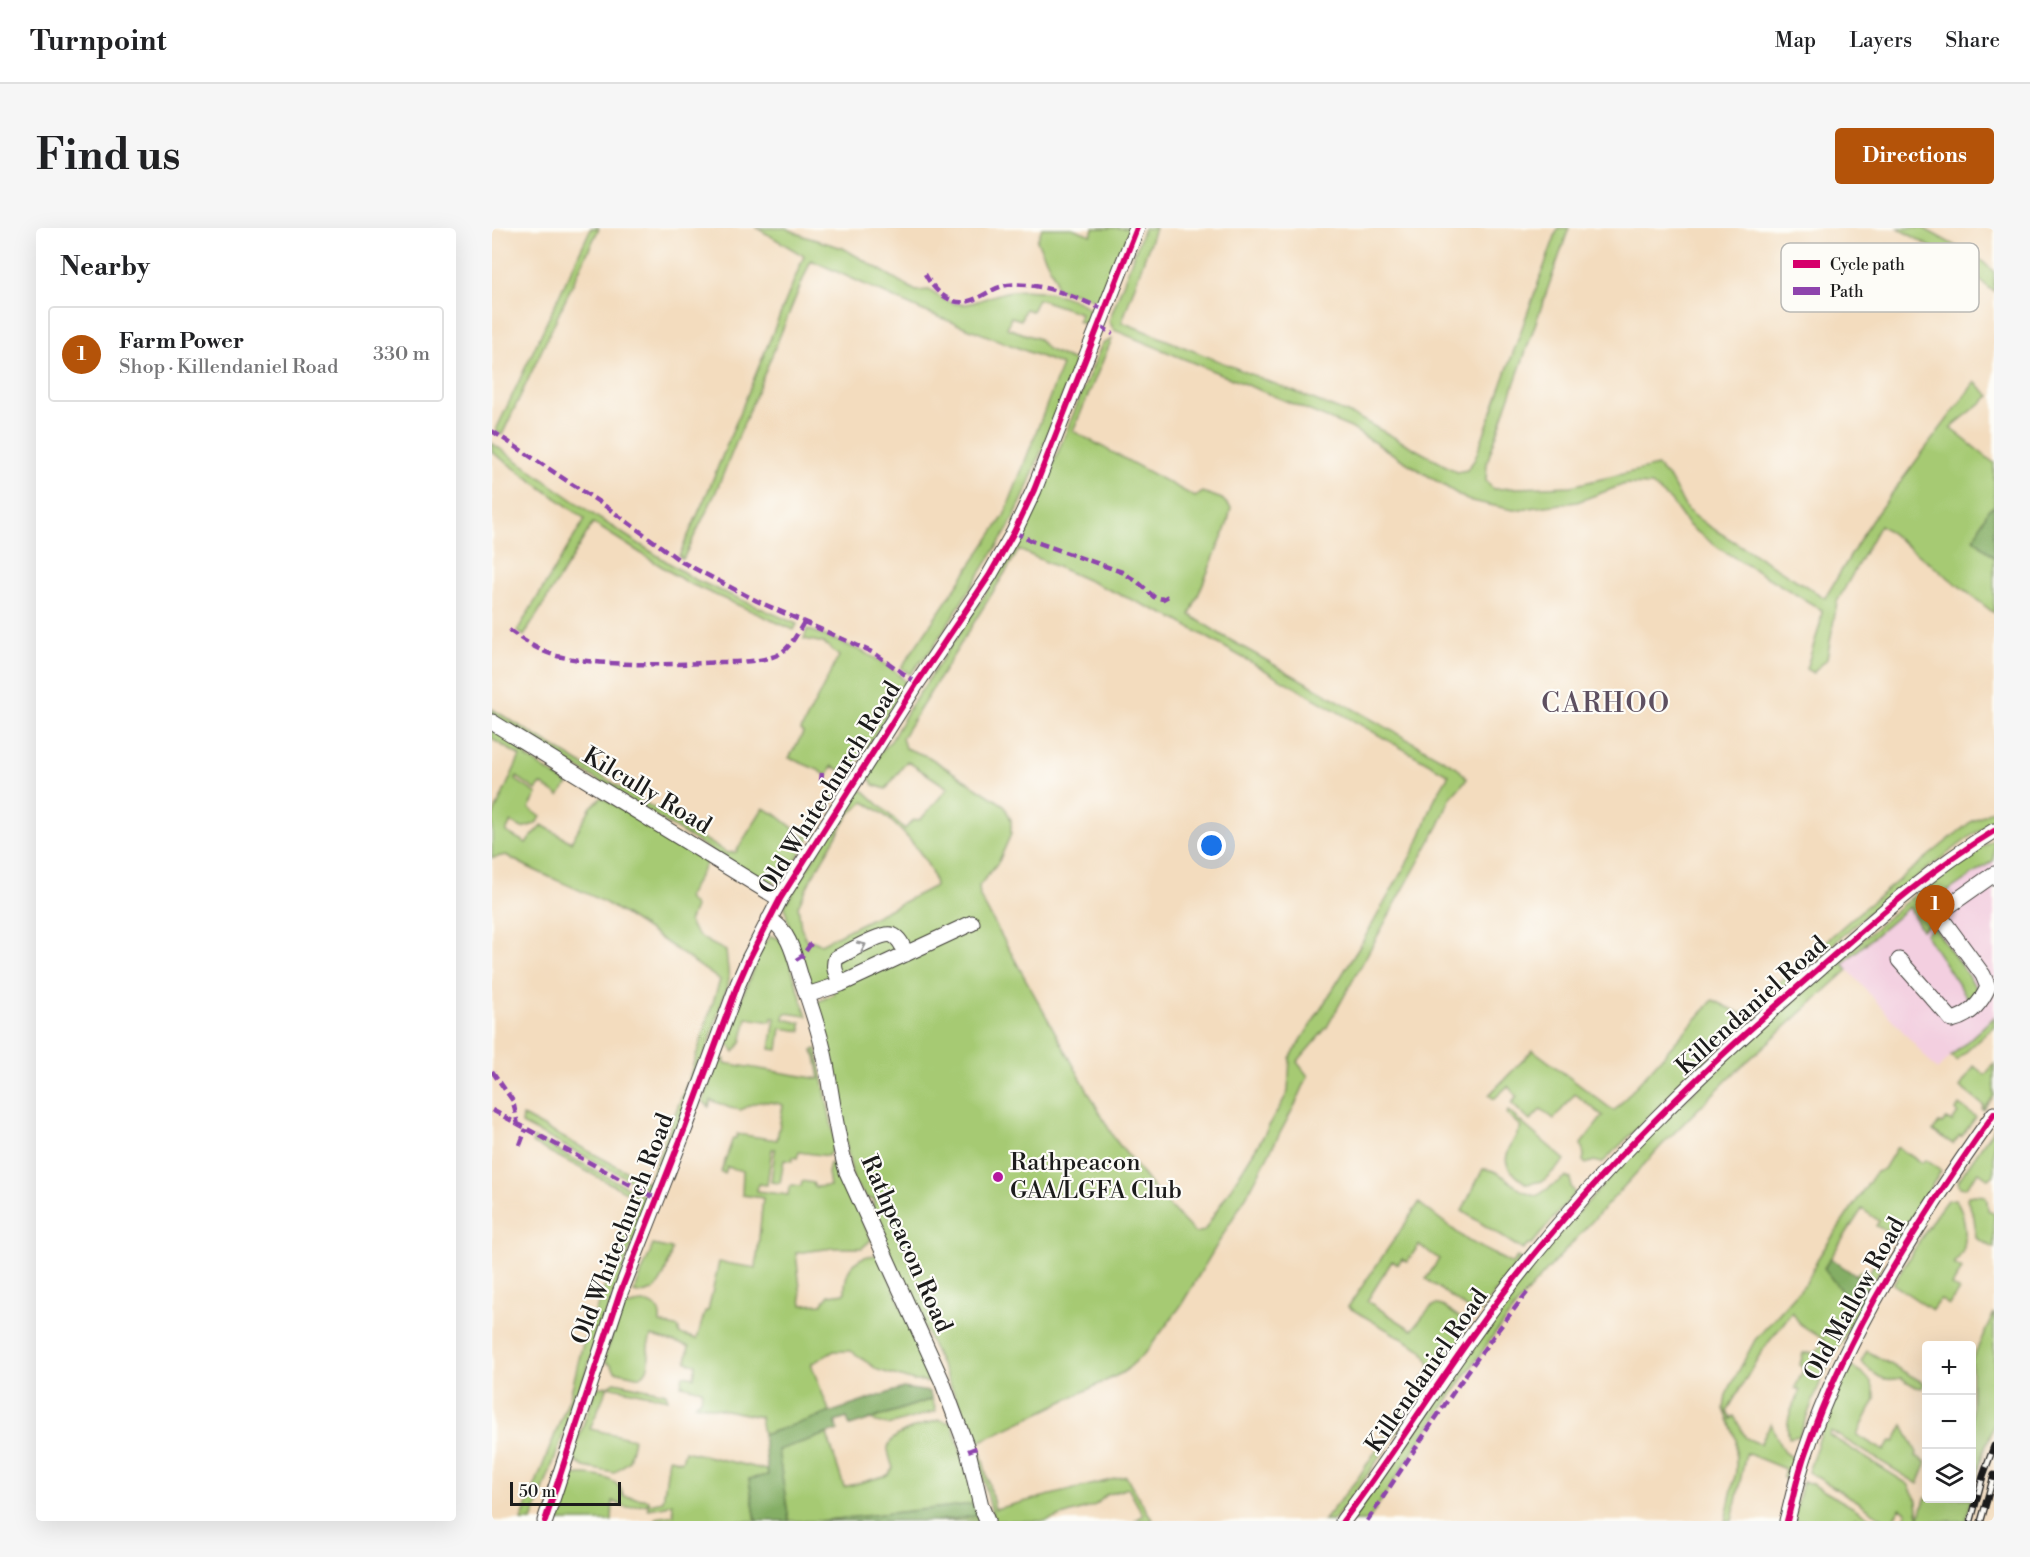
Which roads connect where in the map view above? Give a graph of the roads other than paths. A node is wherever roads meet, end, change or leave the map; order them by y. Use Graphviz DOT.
graph roads {
  1 [pos="1137,228"];
  2 [pos="492,722"];
  3 [pos="1994,831"];
  4 [pos="1994,874"];
  5 [pos="780,898"];
  6 [pos="770,919"];
  7 [pos="972,922"];
  8 [pos="906,954"];
  9 [pos="1899,960"];
  10 [pos="841,984"];
  11 [pos="1991,987"];
  12 [pos="807,995"];
  13 [pos="1994,1114"];
  14 [pos="545,1521"];
  15 [pos="987,1521"];
  16 [pos="1343,1521"];
  17 [pos="1787,1521"];
  1 -- 5 [label="street, Old Whitechurch Road"];
  2 -- 5 [label="street, Kilcully Road"];
  3 -- 16 [label="street, Killendaniel Road"];
  4 -- 11 [label="street"];
  5 -- 6 [label="street, Old Whitechurch Road"];
  6 -- 12 [label="street, Rathpeacon Road"];
  6 -- 14 [label="street, Old Whitechurch Road"];
  7 -- 8 [label="street"];
  8 -- 10 [label="street"];
  10 -- 8 [label="street, one-way"];
  9 -- 11 [label="street"];
  10 -- 12 [label="street"];
  12 -- 15 [label="street, Rathpeacon Road"];
  13 -- 17 [label="street, Old Mallow Road"];
}
